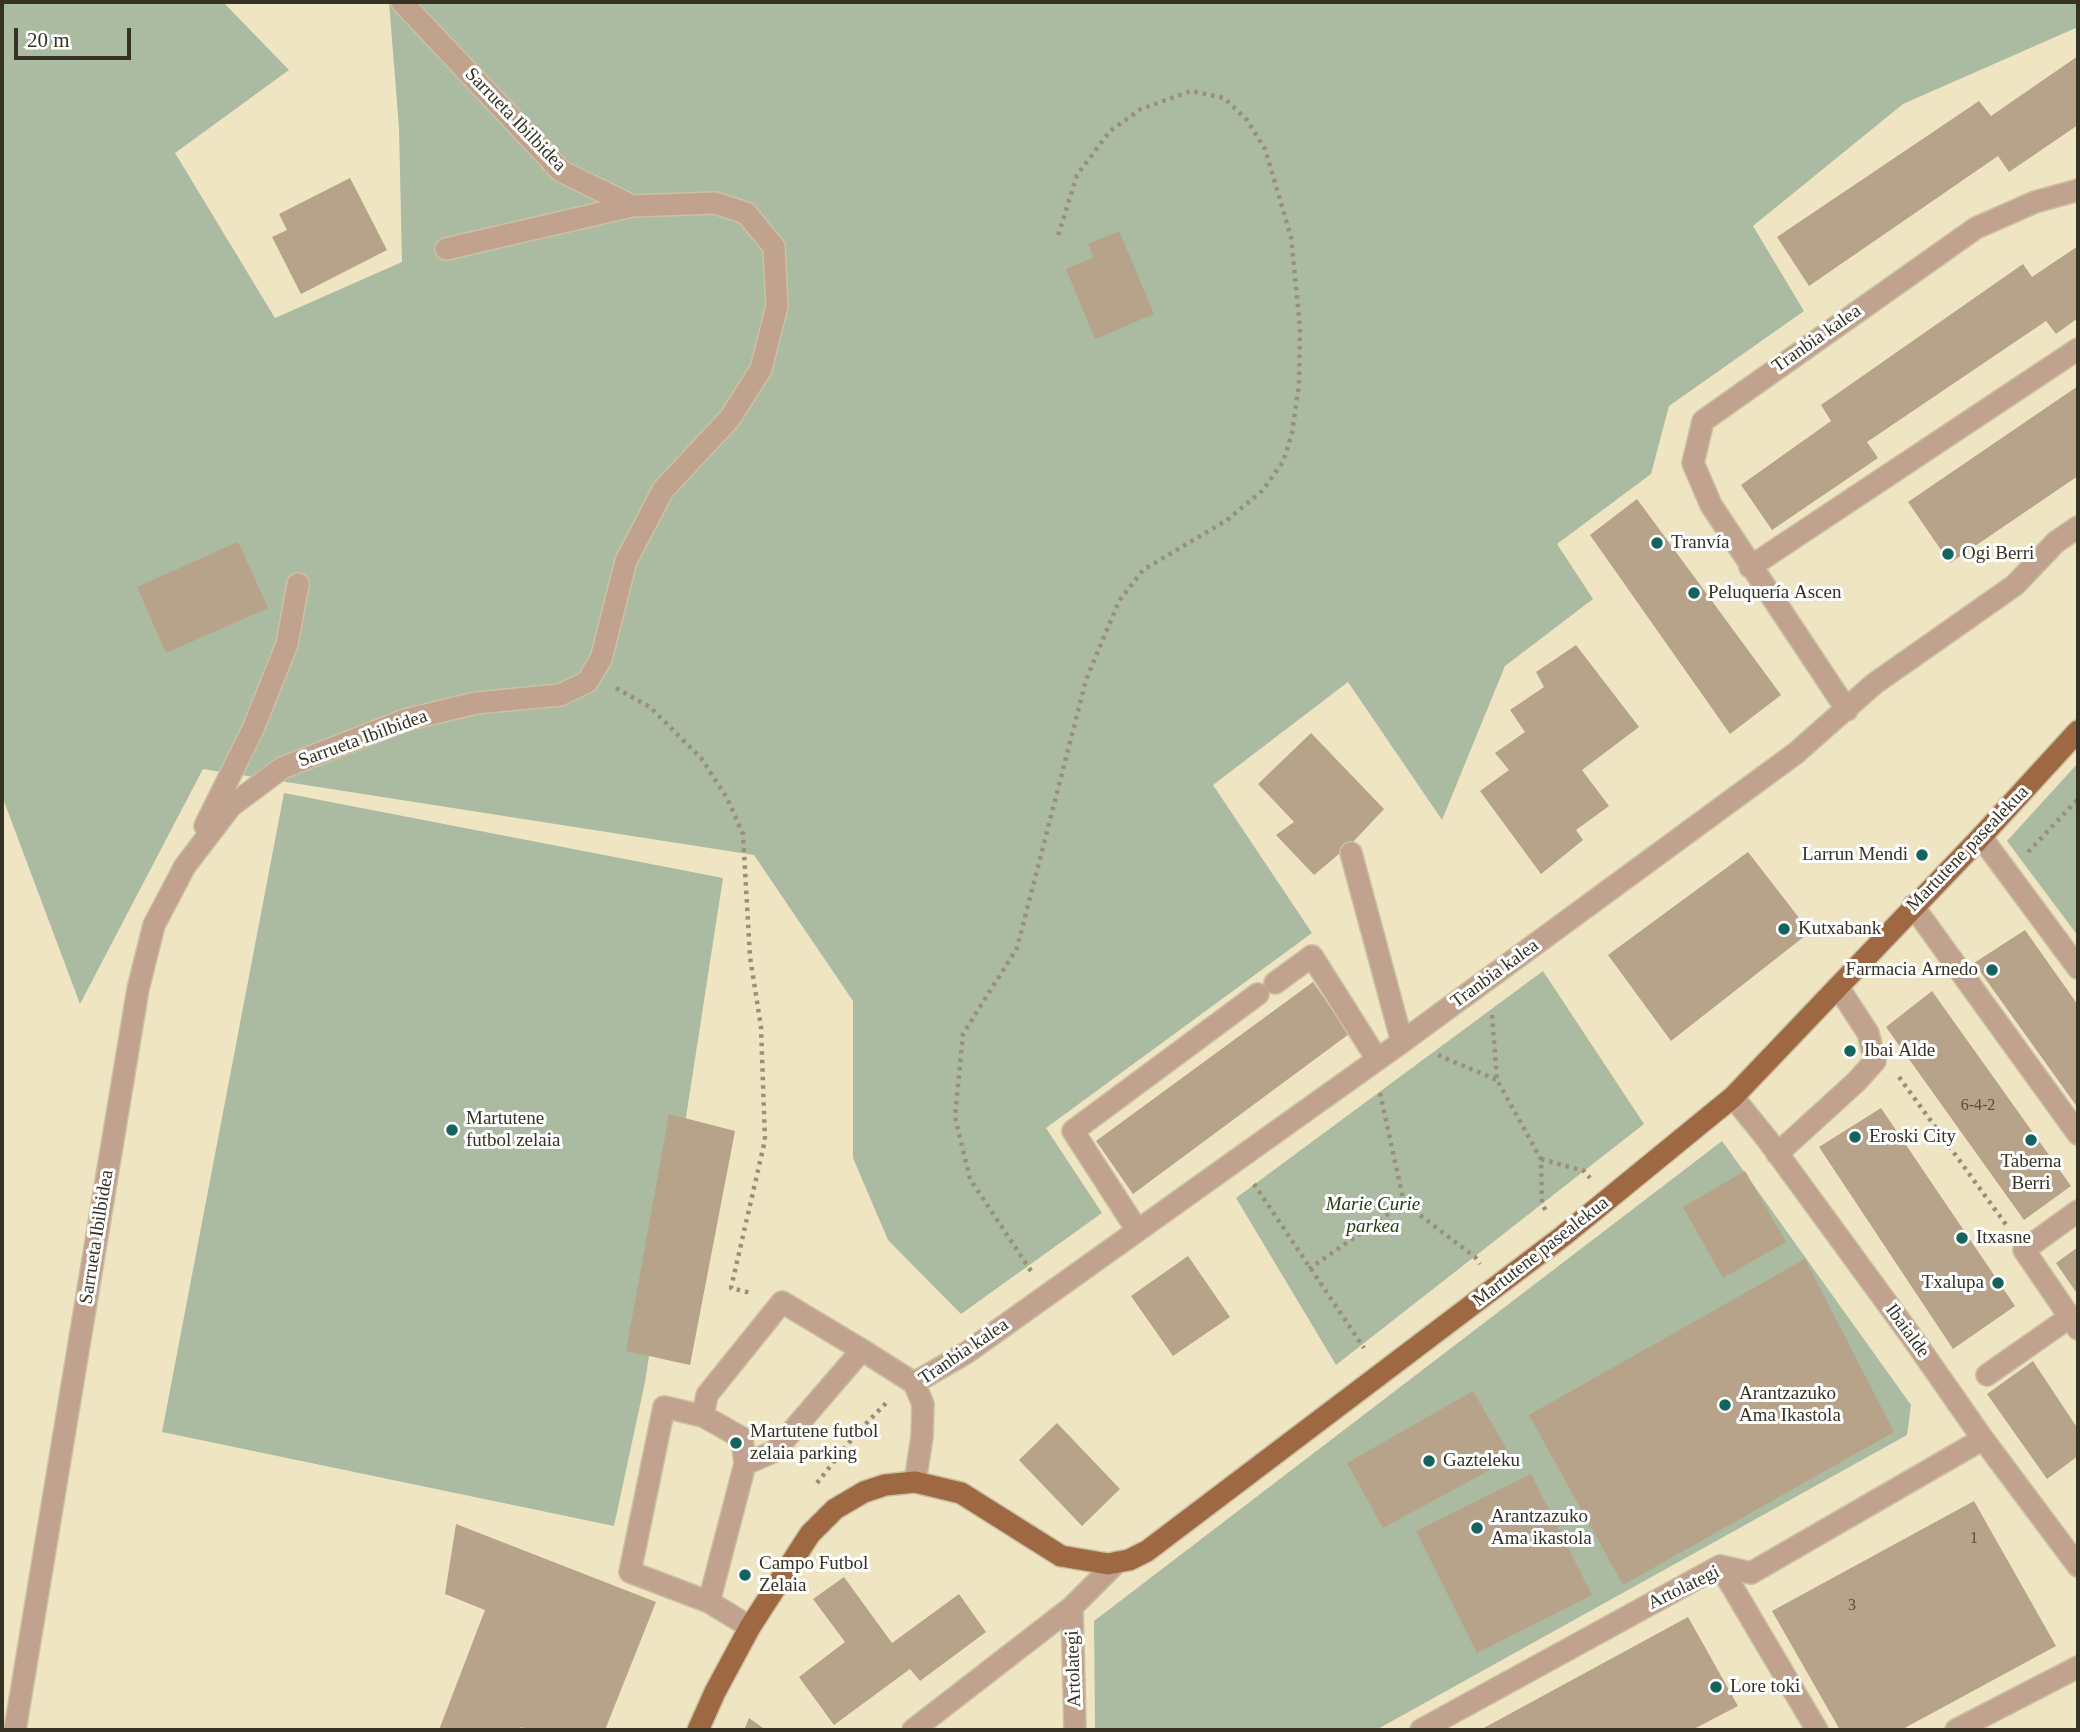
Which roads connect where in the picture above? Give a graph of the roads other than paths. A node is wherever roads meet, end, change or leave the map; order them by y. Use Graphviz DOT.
graph roads {
  1 [pos="402,2"];
  2 [pos="2078,190"];
  3 [pos="632,206"];
  4 [pos="446,249"];
  5 [pos="2078,349"];
  6 [pos="2078,527"];
  7 [pos="1751,567"];
  8 [pos="298,584"];
  9 [pos="1847,710"];
  10 [pos="2078,731"];
  11 [pos="1981,837"];
  12 [pos="1351,853"];
  13 [pos="185,866"];
  14 [pos="1913,906"];
  15 [pos="2078,968"];
  16 [pos="1838,987"];
  17 [pos="1409,1036"];
  18 [pos="1370,1065"];
  19 [pos="1732,1097"];
  20 [pos="2078,1134"];
  21 [pos="1777,1154"];
  22 [pos="2078,1210"];
  23 [pos="1138,1230"];
  24 [pos="2074,1323"];
  25 [pos="862,1350"];
  26 [pos="1987,1375"];
  27 [pos="914,1382"];
  28 [pos="703,1416"];
  29 [pos="1983,1439"];
  30 [pos="745,1464"];
  31 [pos="915,1482"];
  32 [pos="1117,1562"];
  33 [pos="1720,1566"];
  34 [pos="2078,1566"];
  35 [pos="709,1602"];
  36 [pos="1072,1607"];
  37 [pos="750,1628"];
  38 [pos="2078,1667"];
  39 [pos="15,1730"];
  40 [pos="698,1730"];
  41 [pos="913,1730"];
  42 [pos="1075,1730"];
  43 [pos="1421,1730"];
  44 [pos="1817,1730"];
  45 [pos="1956,1730"];
  1 -- 3 [label="street, Sarrueta Ibilbidea"];
  2 -- 7 [label="street, Tranbia kalea"];
  3 -- 4 [label="street"];
  3 -- 13 [label="street, Sarrueta Ibilbidea"];
  5 -- 7 [label="street"];
  6 -- 9 [label="street, Tranbia kalea"];
  7 -- 9 [label="street, Tranbia kalea"];
  8 -- 13 [label="street"];
  9 -- 17 [label="street, Tranbia kalea"];
  10 -- 11 [label="main road, Martutene pasealekua"];
  11 -- 14 [label="main road, Martutene pasealekua"];
  11 -- 15 [label="street"];
  12 -- 17 [label="street"];
  13 -- 39 [label="street, Sarrueta Ibilbidea"];
  14 -- 16 [label="main road, Martutene pasealekua"];
  14 -- 20 [label="street"];
  16 -- 19 [label="main road, Martutene pasealekua"];
  16 -- 21 [label="street"];
  17 -- 18 [label="street, Tranbia kalea"];
  18 -- 23 [label="street, Tranbia kalea"];
  18 -- 23 [label="street"];
  19 -- 21 [label="street, Ibaialde"];
  19 -- 32 [label="main road, Martutene pasealekua"];
  21 -- 29 [label="street, Ibaialde"];
  22 -- 24 [label="street"];
  23 -- 27 [label="street, Tranbia kalea"];
  24 -- 26 [label="street"];
  25 -- 27 [label="street"];
  25 -- 28 [label="street"];
  25 -- 30 [label="street"];
  27 -- 31 [label="street, Tranbia kalea"];
  28 -- 30 [label="street"];
  28 -- 35 [label="street"];
  29 -- 33 [label="street, Artolategi"];
  29 -- 34 [label="street, Ibaialde"];
  30 -- 35 [label="street"];
  31 -- 32 [label="main road, Martutene pasealekua"];
  31 -- 37 [label="main road"];
  32 -- 36 [label="street"];
  33 -- 43 [label="street, Artolategi"];
  33 -- 44 [label="street"];
  35 -- 37 [label="street"];
  36 -- 41 [label="street"];
  36 -- 42 [label="street, Artolategi"];
  37 -- 40 [label="main road"];
  38 -- 45 [label="street"];
}
